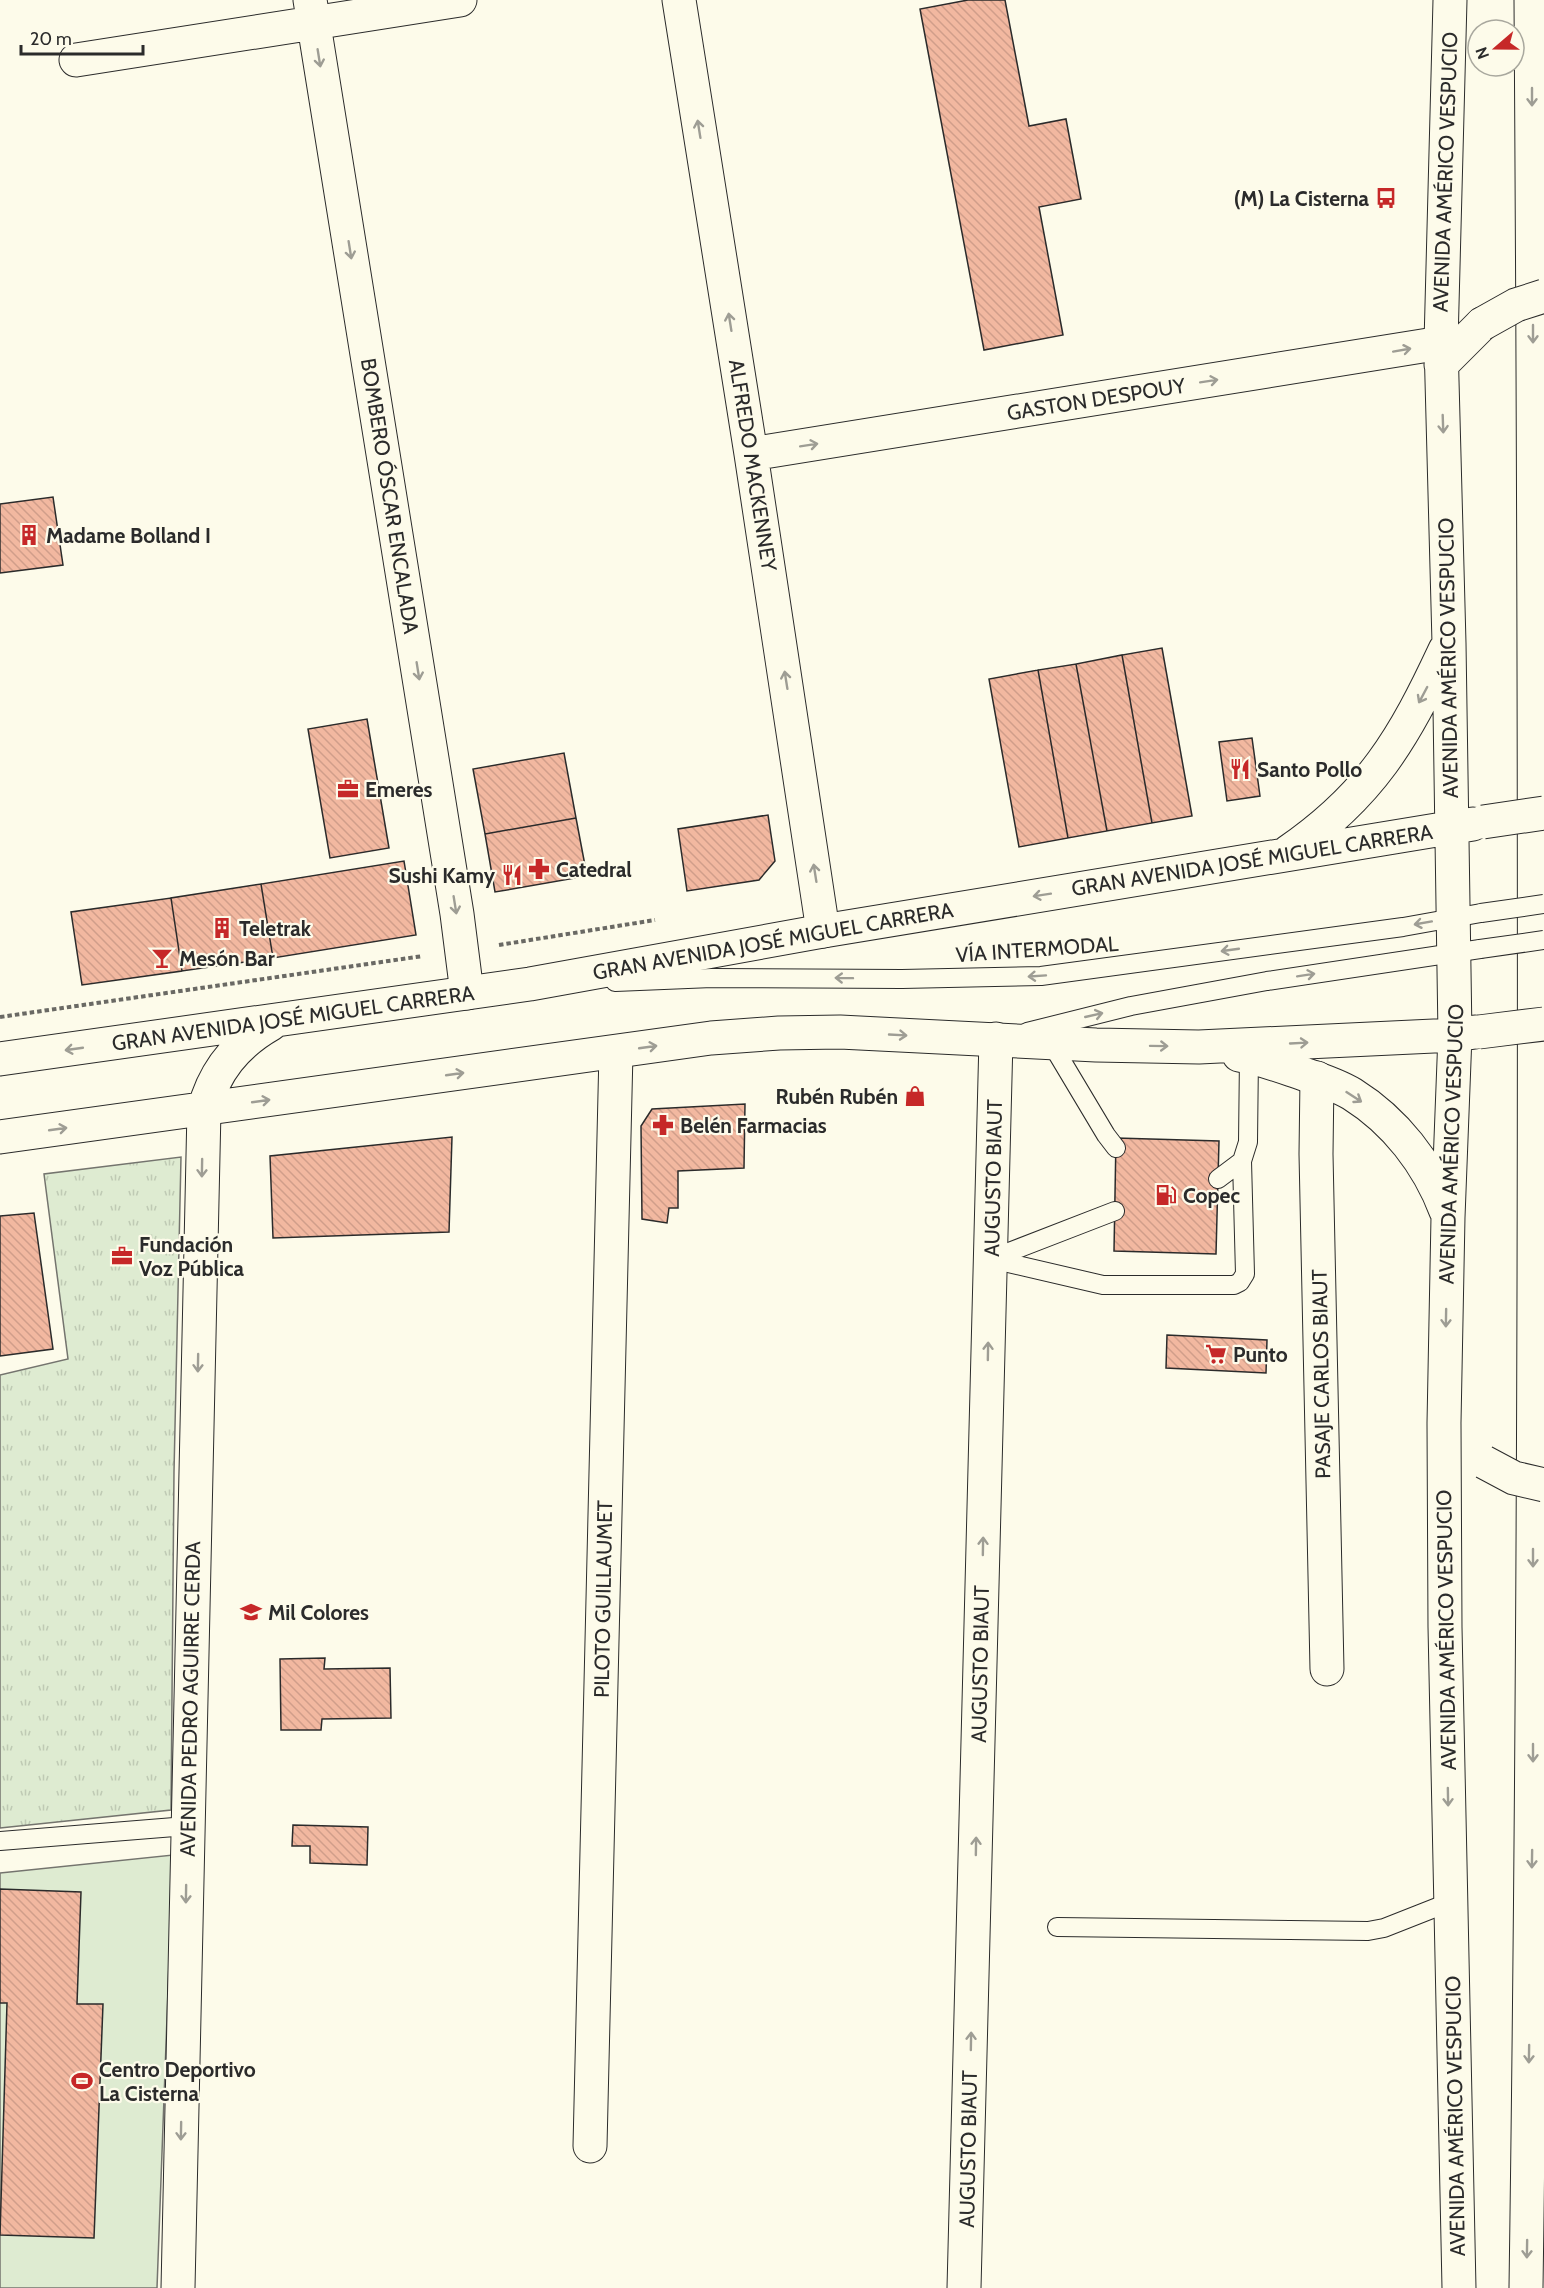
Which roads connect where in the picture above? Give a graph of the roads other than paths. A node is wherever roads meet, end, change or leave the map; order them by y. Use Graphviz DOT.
graph roads {
  1 [pos="460,0"];
  2 [pos="678,0"];
  3 [pos="1450,0"];
  4 [pos="1531,0"];
  5 [pos="311,12"];
  6 [pos="76,60"];
  7 [pos="1544,296"];
  8 [pos="1441,354"];
  9 [pos="751,454"];
  10 [pos="1449,642"];
  11 [pos="1544,813"];
  12 [pos="1468,825"];
  13 [pos="1283,855"];
  14 [pos="1544,904"];
  15 [pos="1467,915"];
  16 [pos="824,931"];
  17 [pos="1544,940"];
  18 [pos="1467,951"];
  19 [pos="530,984"];
  20 [pos="467,993"];
  21 [pos="278,1021"];
  22 [pos="1544,1024"];
  23 [pos="1467,1034"];
  24 [pos="996,1039"];
  25 [pos="1051,1043"];
  26 [pos="1199,1047"];
  27 [pos="616,1052"];
  28 [pos="1249,1056"];
  29 [pos="0,1059"];
  30 [pos="1317,1078"];
  31 [pos="204,1110"];
  32 [pos="0,1137"];
  33 [pos="1116,1148"];
  34 [pos="1242,1161"];
  35 [pos="1218,1179"];
  36 [pos="1115,1211"];
  37 [pos="1448,1217"];
  38 [pos="990,1259"];
  39 [pos="1444,1423"];
  40 [pos="1544,1485"];
  41 [pos="1327,1669"];
  42 [pos="187,1826"];
  43 [pos="0,1841"];
  44 [pos="1450,1902"];
  45 [pos="1057,1927"];
  46 [pos="590,2146"];
  47 [pos="178,2288"];
  48 [pos="964,2288"];
  49 [pos="1459,2288"];
  50 [pos="1526,2288"];
  1 -- 5 [label="main road"];
  9 -- 2 [label="main road, ALFREDO MACKENNEY, one-way"];
  3 -- 8 [label="main road, AVENIDA AMÉRICO VESPUCIO"];
  4 -- 50 [label="main road, one-way"];
  5 -- 6 [label="main road"];
  5 -- 20 [label="main road, BOMBERO ÓSCAR ENCALADA, one-way"];
  7 -- 8 [label="main road, bridge"];
  9 -- 8 [label="main road, GASTON DESPOUY, one-way"];
  8 -- 10 [label="main road, AVENIDA AMÉRICO VESPUCIO, one-way"];
  16 -- 9 [label="main road, ALFREDO MACKENNEY, one-way"];
  10 -- 12 [label="main road, AVENIDA AMÉRICO VESPUCIO"];
  10 -- 13 [label="main road, one-way"];
  11 -- 12 [label="main road, GRAN AVENIDA JOSÉ MIGUEL CARRERA, bridge"];
  12 -- 13 [label="main road, GRAN AVENIDA JOSÉ MIGUEL CARRERA"];
  12 -- 15 [label="main road, AVENIDA AMÉRICO VESPUCIO"];
  13 -- 16 [label="main road, GRAN AVENIDA JOSÉ MIGUEL CARRERA, one-way"];
  14 -- 15 [label="lane, VÍA INTERMODAL, bridge"];
  15 -- 18 [label="main road, AVENIDA AMÉRICO VESPUCIO"];
  15 -- 19 [label="lane, VÍA INTERMODAL, one-way"];
  16 -- 19 [label="main road, GRAN AVENIDA JOSÉ MIGUEL CARRERA"];
  17 -- 18 [label="lane, bridge"];
  18 -- 23 [label="main road, AVENIDA AMÉRICO VESPUCIO"];
  24 -- 18 [label="lane, one-way"];
  19 -- 20 [label="main road, GRAN AVENIDA JOSÉ MIGUEL CARRERA"];
  20 -- 21 [label="main road, GRAN AVENIDA JOSÉ MIGUEL CARRERA"];
  21 -- 29 [label="main road, GRAN AVENIDA JOSÉ MIGUEL CARRERA, one-way"];
  21 -- 31 [label="main road, AVENIDA PEDRO AGUIRRE CERDA"];
  22 -- 23 [label="main road, bridge"];
  26 -- 23 [label="main road, one-way"];
  23 -- 37 [label="main road, AVENIDA AMÉRICO VESPUCIO"];
  24 -- 25 [label="main road"];
  27 -- 24 [label="main road, one-way"];
  24 -- 38 [label="main road, AUGUSTO BIAUT"];
  25 -- 26 [label="main road, one-way"];
  25 -- 33 [label="lane"];
  26 -- 28 [label="main road"];
  31 -- 27 [label="main road, one-way"];
  27 -- 46 [label="main road, PILOTO GUILLAUMET"];
  28 -- 30 [label="main road"];
  28 -- 34 [label="lane"];
  30 -- 37 [label="main road, one-way"];
  30 -- 41 [label="main road, PASAJE CARLOS BIAUT"];
  32 -- 31 [label="main road, one-way"];
  31 -- 42 [label="main road, AVENIDA PEDRO AGUIRRE CERDA, one-way"];
  34 -- 35 [label="lane"];
  34 -- 38 [label="lane"];
  36 -- 38 [label="lane"];
  37 -- 39 [label="main road, AVENIDA AMÉRICO VESPUCIO, one-way"];
  48 -- 38 [label="main road, AUGUSTO BIAUT, one-way"];
  39 -- 40 [label="main road, bridge"];
  39 -- 44 [label="main road, AVENIDA AMÉRICO VESPUCIO, one-way"];
  42 -- 43 [label="lane"];
  42 -- 47 [label="main road, AVENIDA PEDRO AGUIRRE CERDA, one-way"];
  44 -- 45 [label="lane"];
  44 -- 49 [label="main road, AVENIDA AMÉRICO VESPUCIO"];
}
